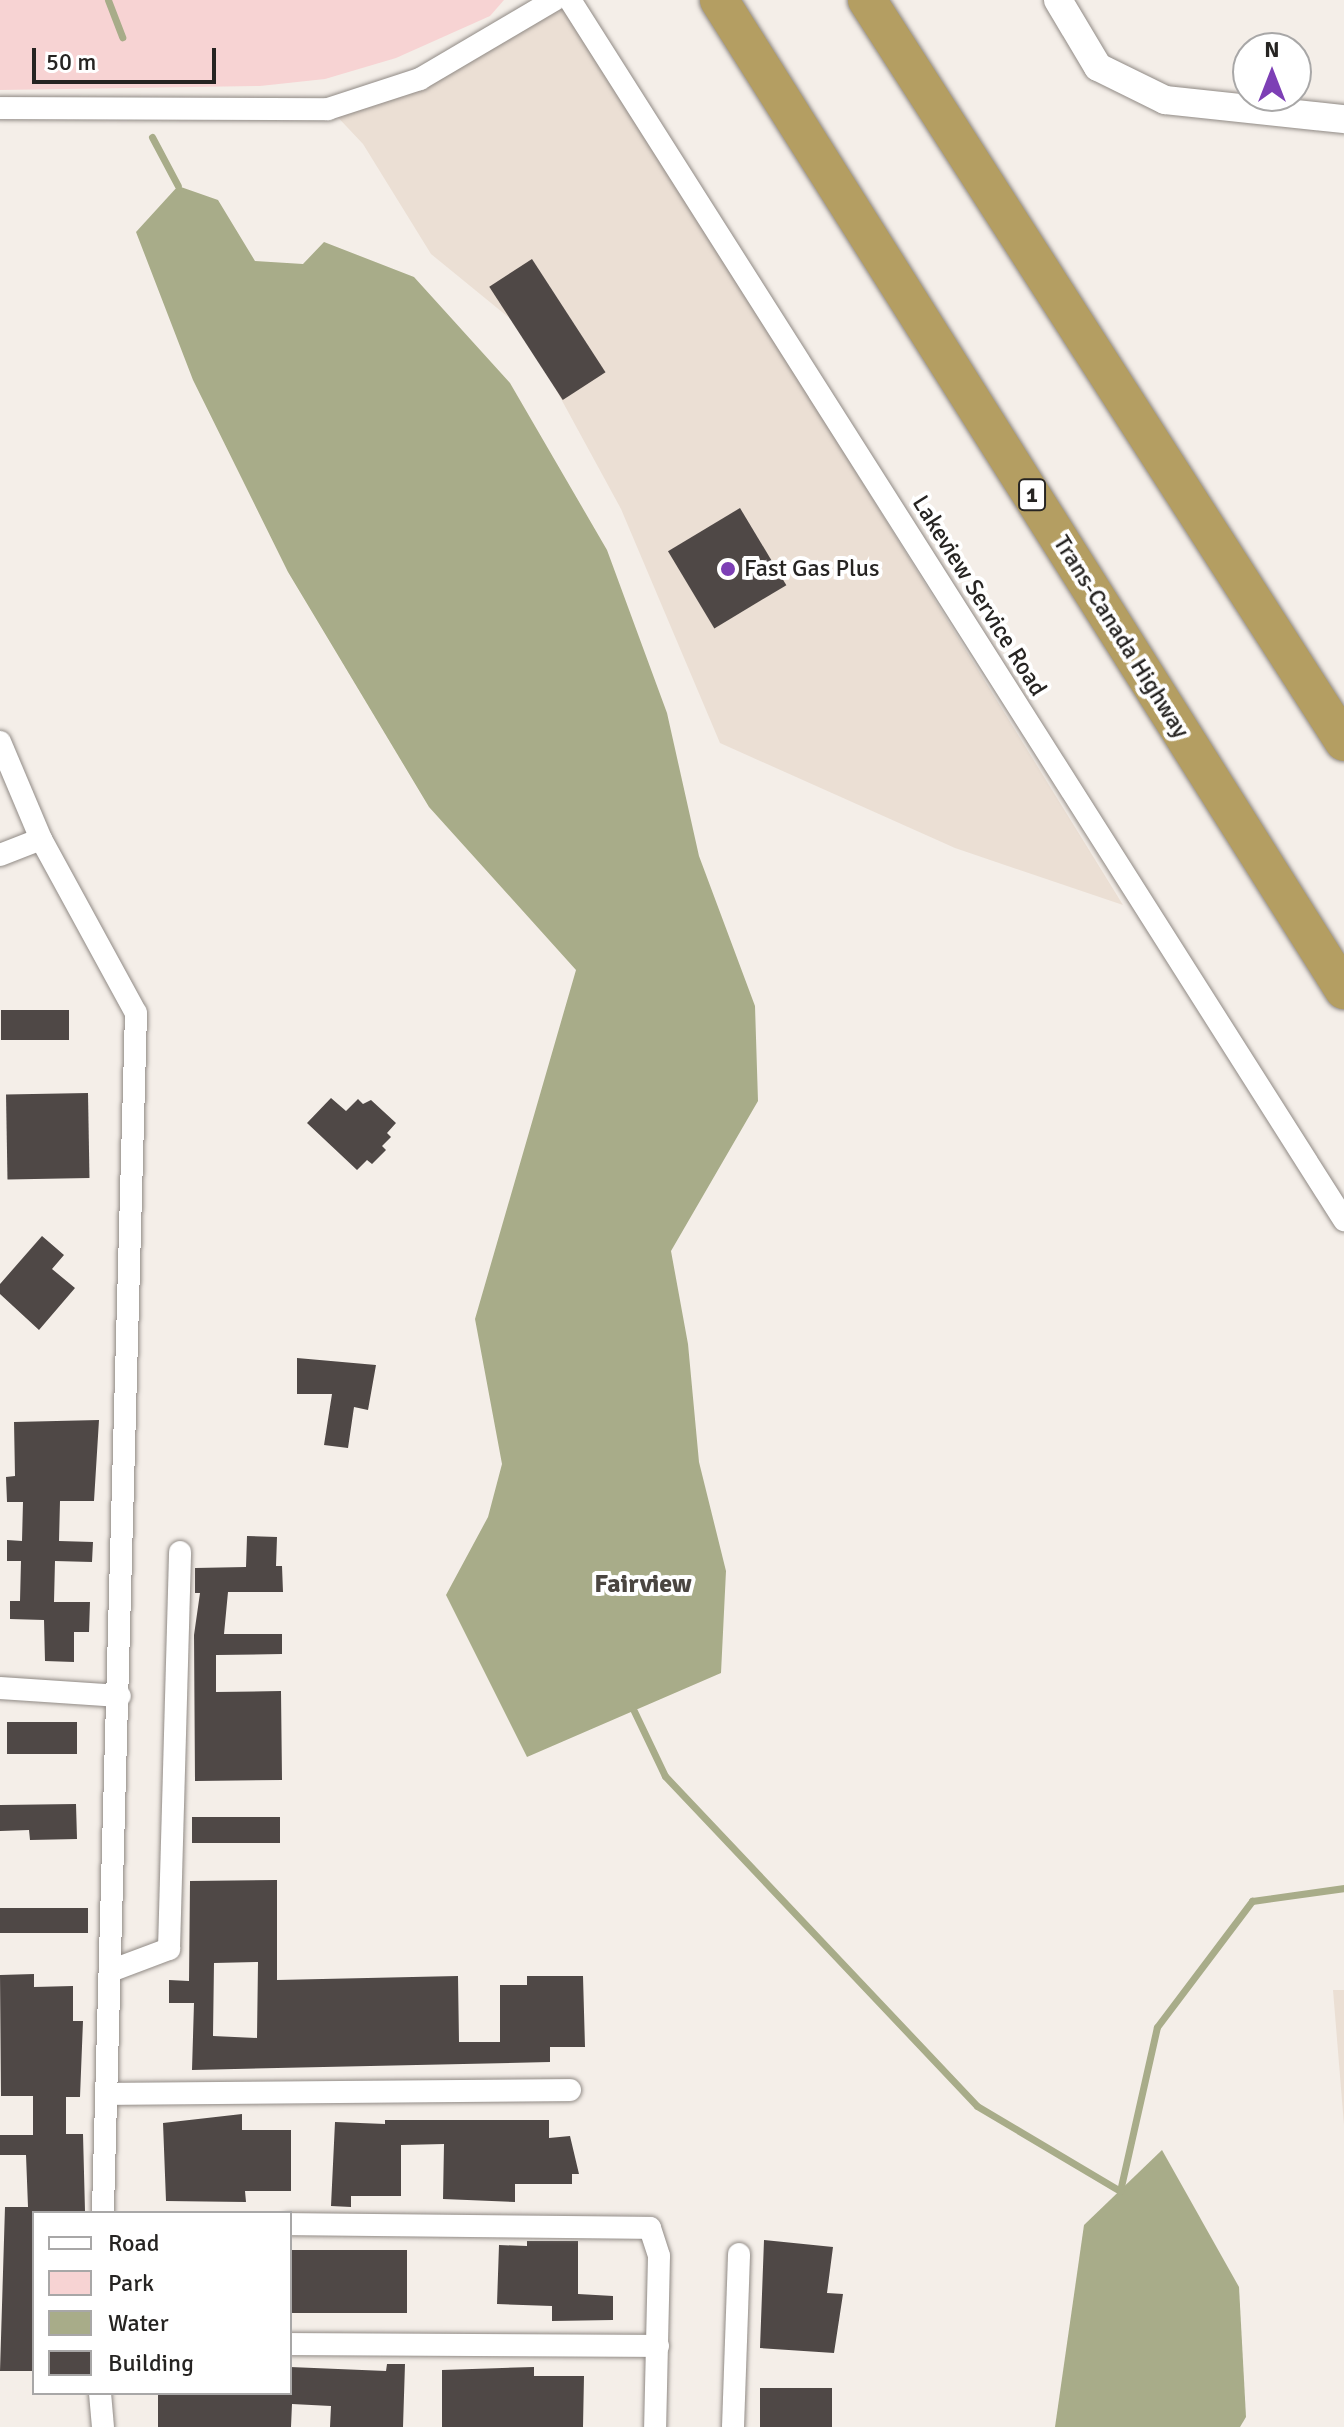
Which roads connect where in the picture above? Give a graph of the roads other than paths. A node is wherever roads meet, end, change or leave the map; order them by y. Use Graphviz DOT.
graph roads {
  1 [pos="554,0"];
  2 [pos="570,0"];
  3 [pos="719,0"];
  4 [pos="867,0"];
  5 [pos="1058,0"];
  6 [pos="0,108"];
  7 [pos="1344,119"];
  8 [pos="0,742"];
  9 [pos="1344,742"];
  10 [pos="41,839"];
  11 [pos="0,855"];
  12 [pos="1344,990"];
  13 [pos="1344,1220"];
  14 [pos="180,1552"];
  15 [pos="0,1688"];
  16 [pos="120,1696"];
  17 [pos="113,1970"];
  18 [pos="570,2090"];
  19 [pos="109,2094"];
  20 [pos="103,2211"];
  21 [pos="292,2224"];
  22 [pos="739,2254"];
  23 [pos="292,2344"];
  24 [pos="658,2346"];
  25 [pos="100,2395"];
  26 [pos="103,2427"];
  27 [pos="655,2427"];
  28 [pos="733,2427"];
  1 -- 6 [label="street"];
  2 -- 13 [label="street, Lakeview Service Road"];
  3 -- 12 [label="highway, Trans-Canada Highway / 1"];
  4 -- 9 [label="highway"];
  5 -- 7 [label="street"];
  8 -- 10 [label="street"];
  10 -- 11 [label="street"];
  10 -- 16 [label="street"];
  14 -- 17 [label="street"];
  15 -- 16 [label="street"];
  16 -- 17 [label="street"];
  17 -- 19 [label="street"];
  18 -- 19 [label="street"];
  19 -- 20 [label="street"];
  21 -- 24 [label="street"];
  22 -- 28 [label="street"];
  23 -- 24 [label="street"];
  24 -- 27 [label="street"];
  25 -- 26 [label="street"];
}
